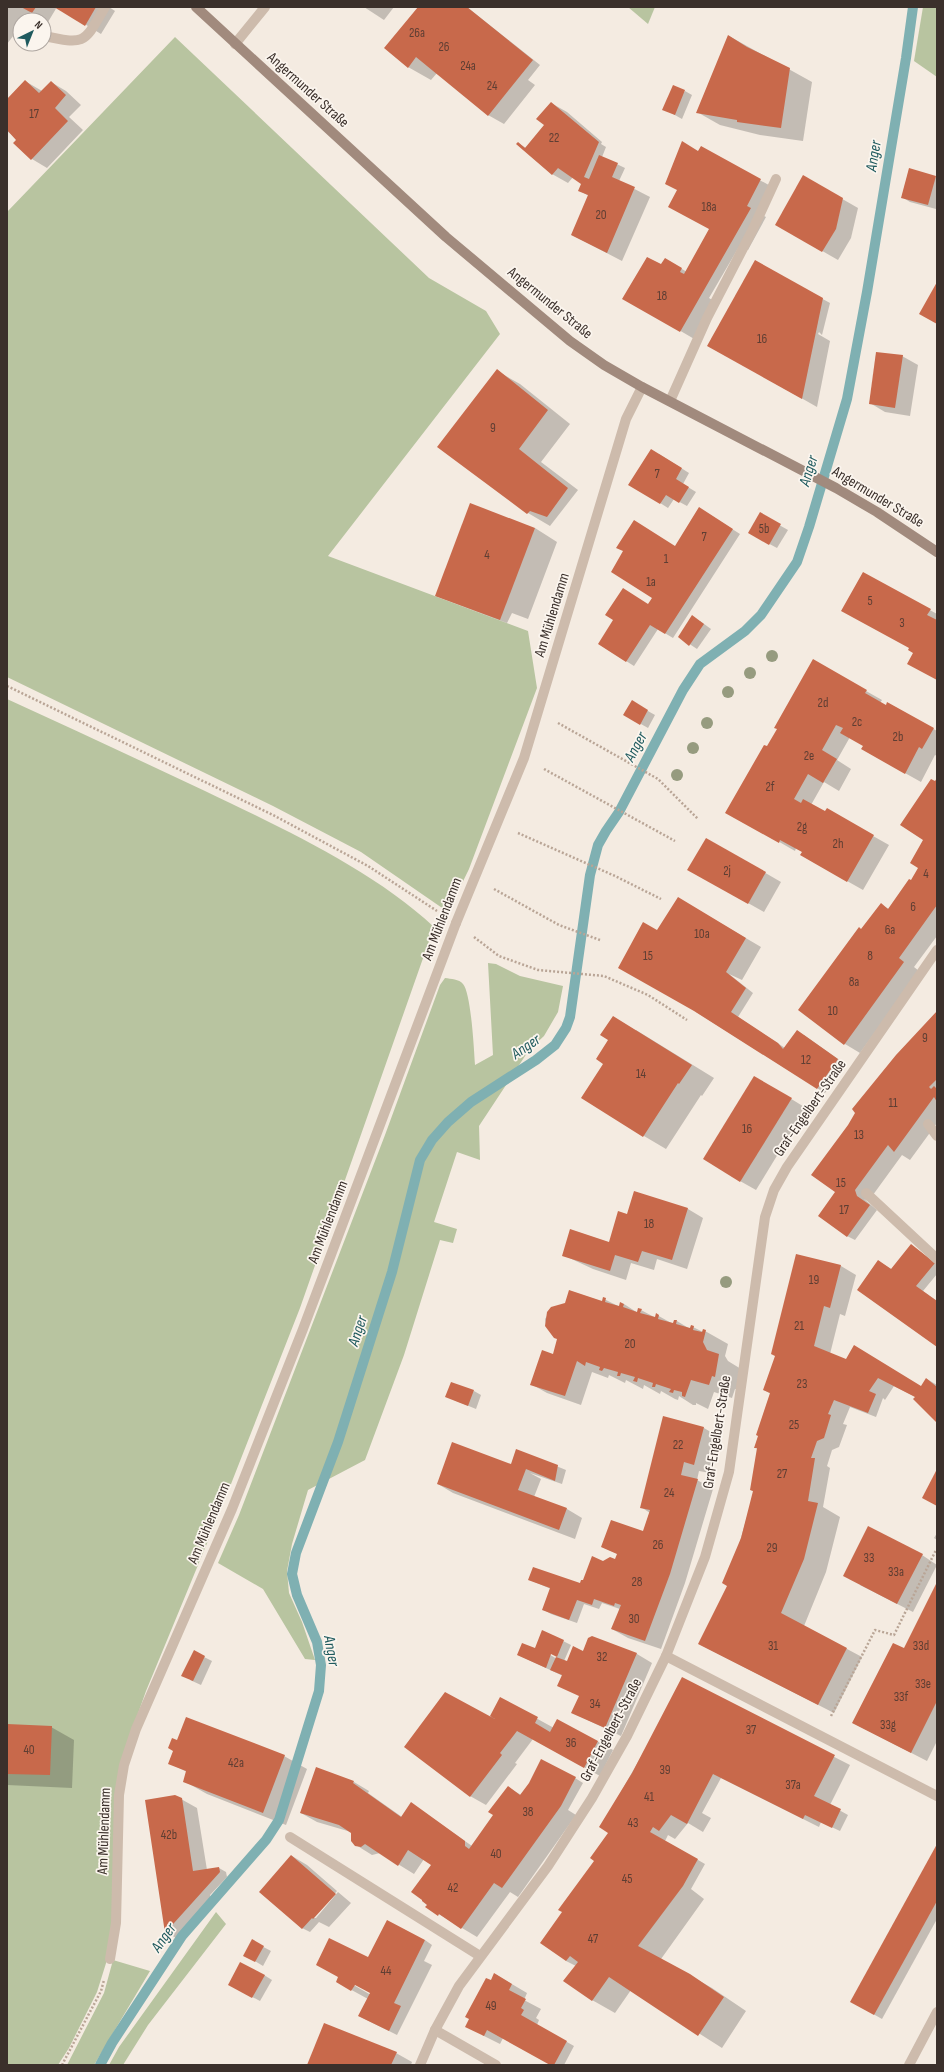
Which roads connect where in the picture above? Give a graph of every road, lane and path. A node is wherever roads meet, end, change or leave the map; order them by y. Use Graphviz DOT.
graph roads {
  1 [pos="106,7"];
  2 [pos="196,7"];
  3 [pos="265,7"];
  4 [pos="52,38"];
  5 [pos="235,44"];
  6 [pos="776,179"];
  7 [pos="642,387"];
  8 [pos="670,401"];
  9 [pos="937,552"];
  10 [pos="7,686"];
  11 [pos="538,712"];
  12 [pos="524,758"];
  13 [pos="698,819"];
  14 [pos="497,824"];
  15 [pos="675,841"];
  16 [pos="474,878"];
  17 [pos="661,899"];
  18 [pos="456,924"];
  19 [pos="600,940"];
  20 [pos="937,950"];
  21 [pos="687,1020"];
  22 [pos="928,1124"];
  23 [pos="937,1136"];
  24 [pos="866,1193"];
  25 [pos="937,1259"];
  26 [pos="936,1550"];
  27 [pos="666,1656"];
  28 [pos="821,1736"];
  29 [pos="937,1796"];
  30 [pos="290,1837"];
  31 [pos="480,1956"];
  32 [pos="110,1959"];
  33 [pos="937,2012"];
  34 [pos="435,2030"];
  35 [pos="62,2065"];
  36 [pos="420,2065"];
  37 [pos="496,2065"];
  38 [pos="909,2065"];
  1 -- 4 [label="street"];
  2 -- 5 [label="main road, Angermunder Straße"];
  3 -- 5 [label="street"];
  5 -- 7 [label="main road, Angermunder Straße"];
  6 -- 8 [label="street"];
  7 -- 8 [label="main road, Angermunder Straße"];
  7 -- 11 [label="street, Am Mühlendamm"];
  8 -- 9 [label="main road, Angermunder Straße"];
  10 -- 18 [label="path"];
  11 -- 12 [label="street, Am Mühlendamm"];
  11 -- 13 [label="path"];
  12 -- 14 [label="street, Am Mühlendamm"];
  12 -- 15 [label="path"];
  14 -- 16 [label="street, Am Mühlendamm"];
  14 -- 17 [label="path"];
  16 -- 18 [label="street, Am Mühlendamm"];
  16 -- 19 [label="path"];
  18 -- 21 [label="path"];
  18 -- 32 [label="street, Am Mühlendamm"];
  20 -- 27 [label="street, Graf-Engelbert-Straße"];
  22 -- 23 [label="street"];
  24 -- 25 [label="street"];
  26 -- 28 [label="path"];
  27 -- 28 [label="street"];
  27 -- 31 [label="street, Graf-Engelbert-Straße"];
  28 -- 29 [label="street"];
  30 -- 31 [label="street"];
  31 -- 34 [label="street, Graf-Engelbert-Straße"];
  32 -- 35 [label="path"];
  33 -- 38 [label="street"];
  34 -- 36 [label="street, Graf-Engelbert-Straße"];
  34 -- 37 [label="street"];
}
